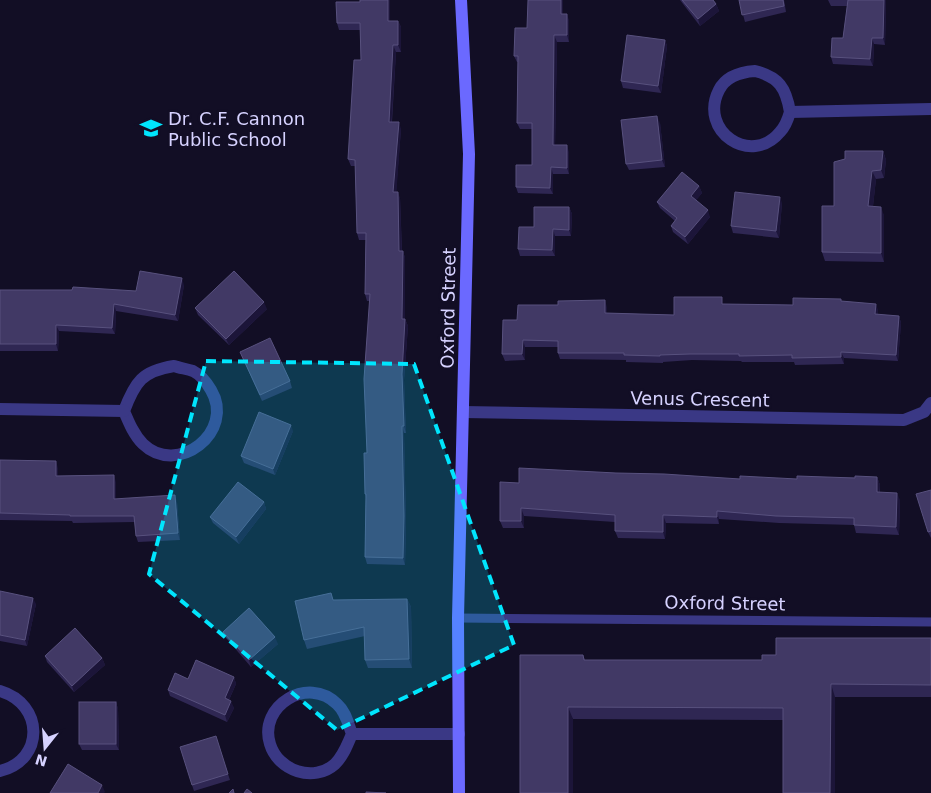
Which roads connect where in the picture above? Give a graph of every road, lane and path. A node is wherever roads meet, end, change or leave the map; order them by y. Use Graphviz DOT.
graph roads {
  1 [pos="461,0"];
  2 [pos="931,109"];
  3 [pos="790,112"];
  4 [pos="931,403"];
  5 [pos="0,409"];
  6 [pos="124,411"];
  7 [pos="463,412"];
  8 [pos="458,618"];
  9 [pos="931,622"];
  10 [pos="0,691"];
  11 [pos="352,734"];
  12 [pos="459,734"];
  13 [pos="0,770"];
  14 [pos="459,793"];
  1 -- 7 [label="street, Oxford Street"];
  2 -- 3 [label="street"];
  3 -- 3 [label="street"];
  4 -- 7 [label="street, Venus Crescent"];
  5 -- 6 [label="street"];
  6 -- 6 [label="street"];
  7 -- 8 [label="street, Oxford Street"];
  8 -- 9 [label="lane, Oxford Street"];
  8 -- 12 [label="street, Oxford Street"];
  10 -- 13 [label="street"];
  11 -- 11 [label="street"];
  11 -- 12 [label="street"];
  12 -- 14 [label="street, Oxford Street"];
}
